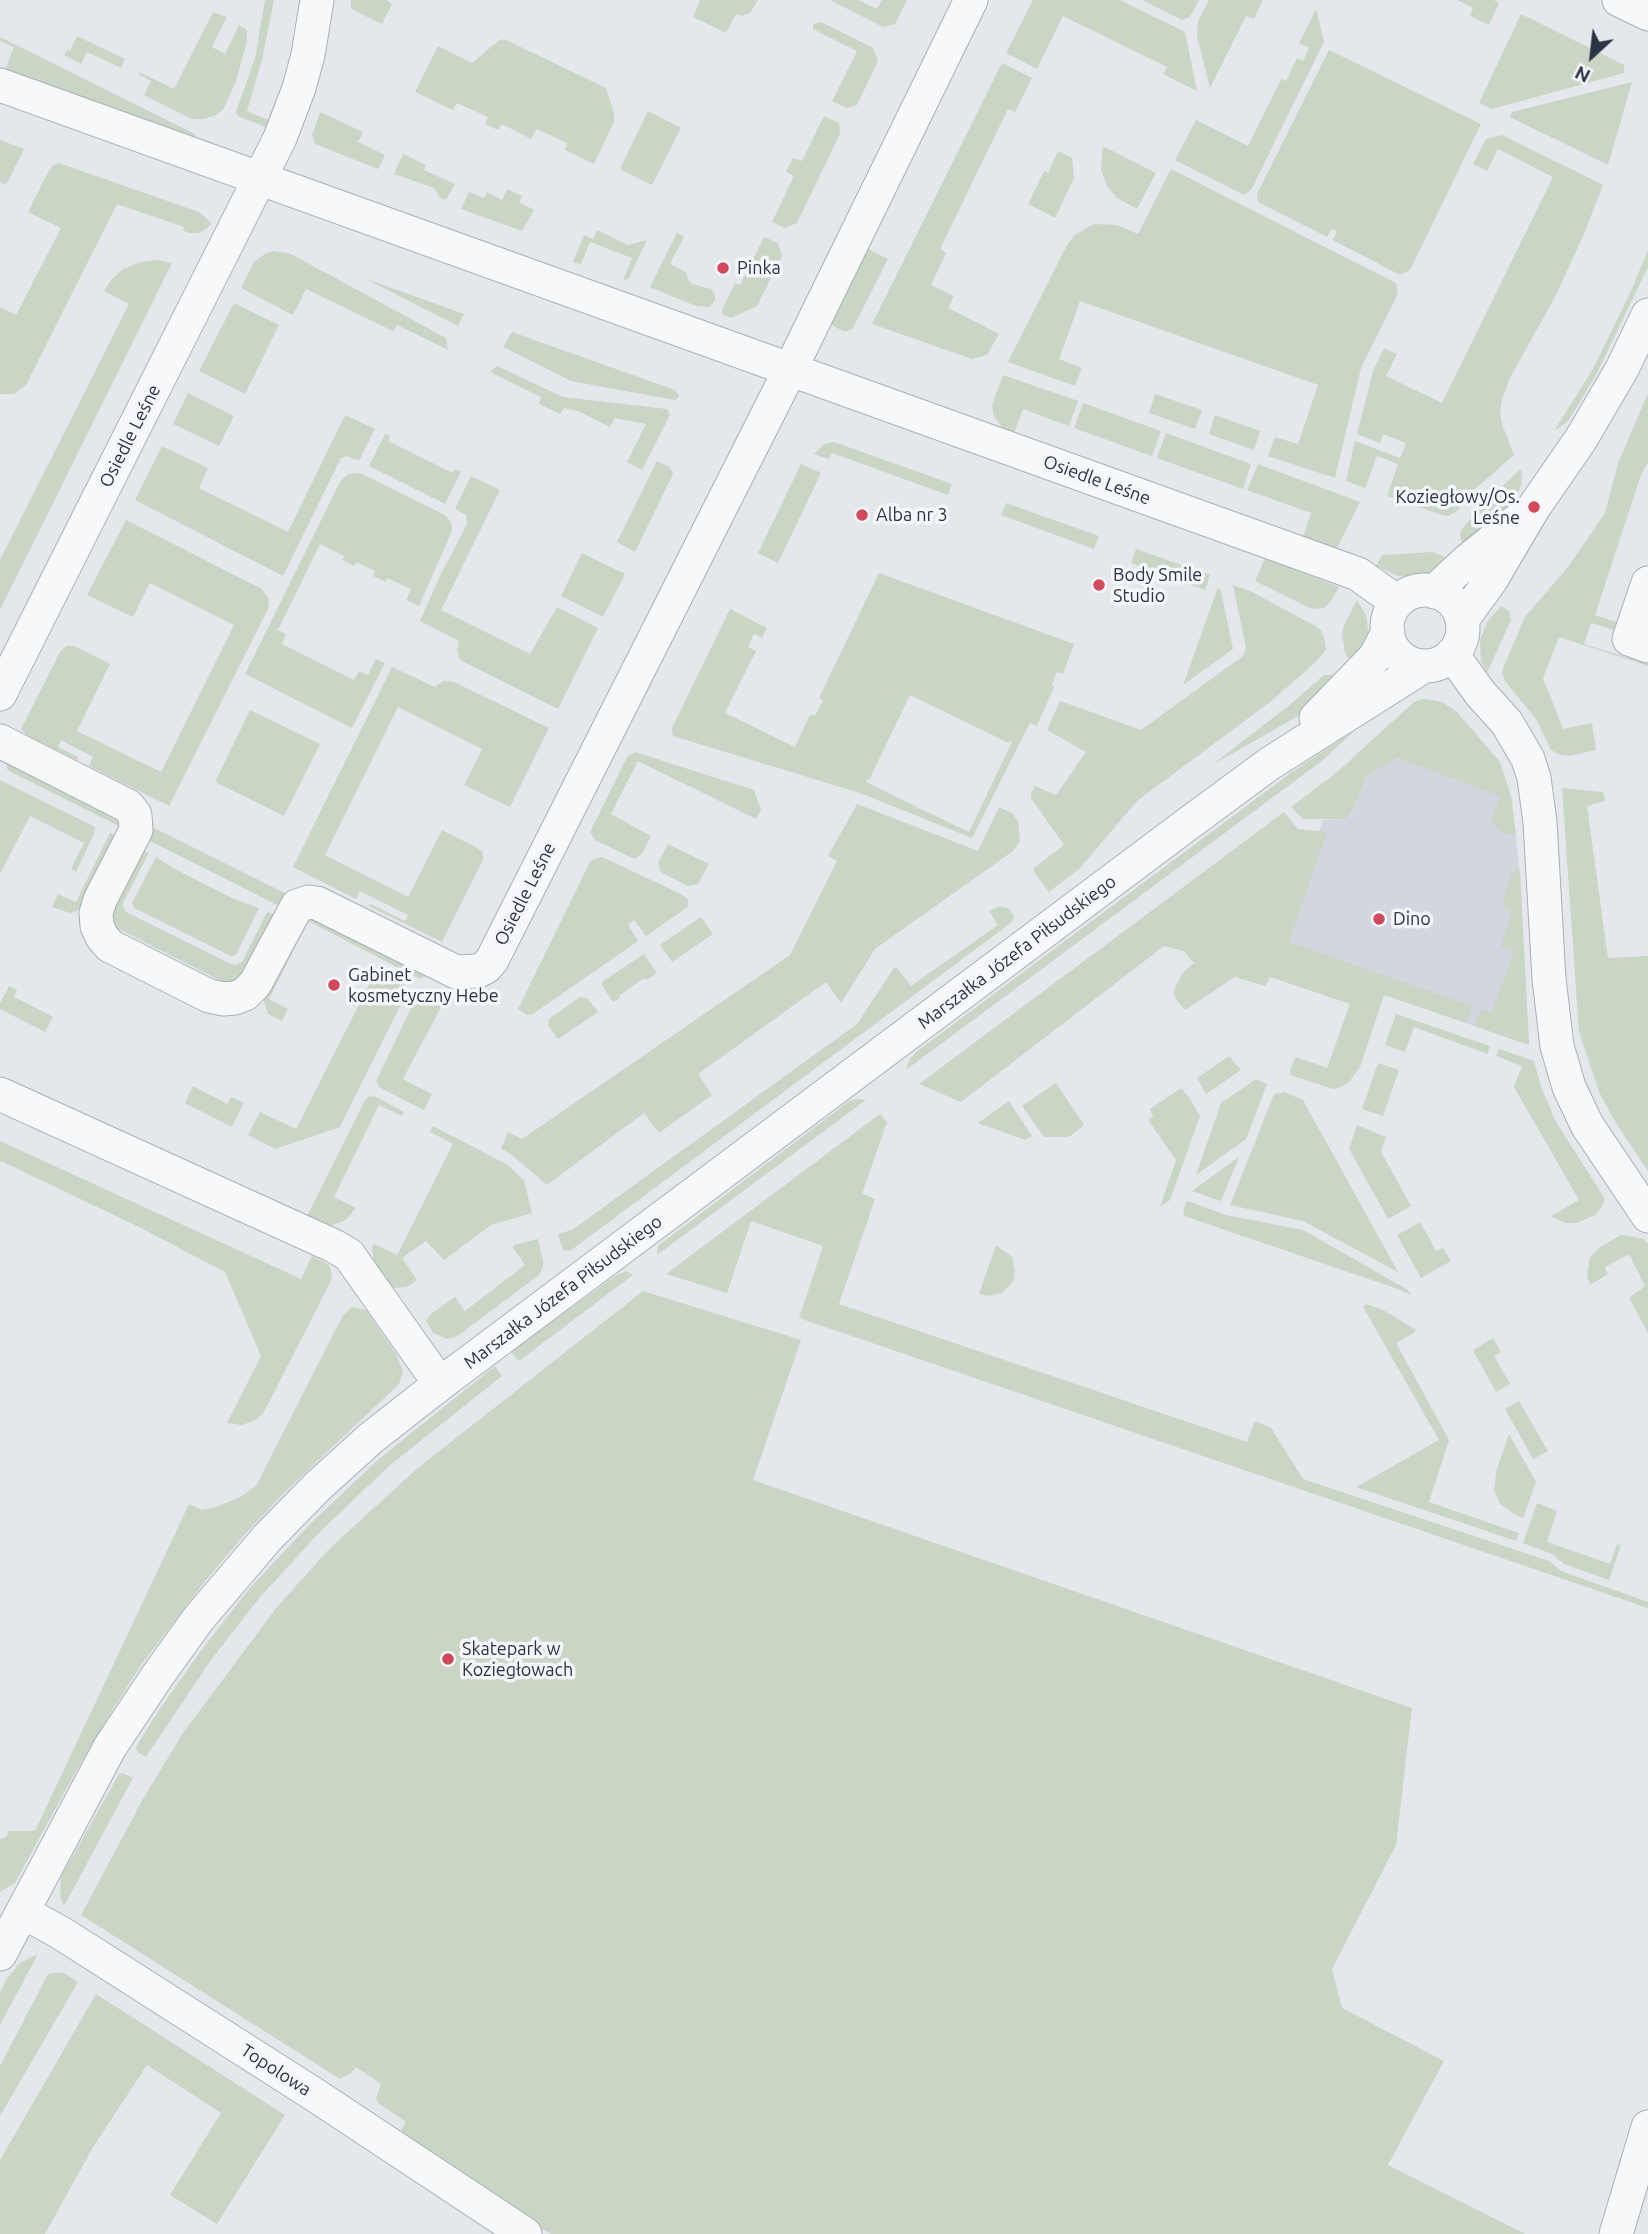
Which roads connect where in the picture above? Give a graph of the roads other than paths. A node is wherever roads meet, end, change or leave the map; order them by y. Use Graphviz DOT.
graph roads {
  1 [pos="317,0"];
  2 [pos="971,0"];
  3 [pos="1619,0"];
  4 [pos="1648,14"];
  5 [pos="0,85"];
  6 [pos="260,177"];
  7 [pos="1648,315"];
  8 [pos="790,370"];
  9 [pos="1534,507"];
  10 [pos="1648,583"];
  11 [pos="1434,592"];
  12 [pos="1392,617"];
  13 [pos="1462,620"];
  14 [pos="1648,646"];
  15 [pos="1438,660"];
  16 [pos="0,694"];
  17 [pos="0,741"];
  18 [pos="1269,764"];
  19 [pos="0,1094"];
  20 [pos="1648,1216"];
  21 [pos="440,1384"];
  22 [pos="9,1929"];
  23 [pos="1648,2127"];
  24 [pos="525,2234"];
  25 [pos="1616,2234"];
  1 -- 6 [label="street, Osiedle Leśne"];
  2 -- 8 [label="street, Osiedle Leśne"];
  3 -- 4 [label="street"];
  5 -- 6 [label="street, Osiedle Leśne"];
  6 -- 8 [label="street, Osiedle Leśne"];
  6 -- 16 [label="street, Osiedle Leśne"];
  7 -- 9 [label="street"];
  8 -- 12 [label="street, Osiedle Leśne"];
  8 -- 17 [label="street, Osiedle Leśne"];
  9 -- 11 [label="street"];
  9 -- 13 [label="street"];
  10 -- 14 [label="street"];
  11 -- 12 [label="street"];
  11 -- 13 [label="street"];
  12 -- 15 [label="street"];
  12 -- 18 [label="street, Marszałka Józefa Piłsudskiego"];
  13 -- 15 [label="street"];
  15 -- 18 [label="street, Marszałka Józefa Piłsudskiego"];
  15 -- 20 [label="street"];
  18 -- 21 [label="street, Marszałka Józefa Piłsudskiego"];
  19 -- 21 [label="street"];
  21 -- 22 [label="street, Marszałka Józefa Piłsudskiego"];
  22 -- 24 [label="street, Topolowa"];
  23 -- 25 [label="street"];
}
